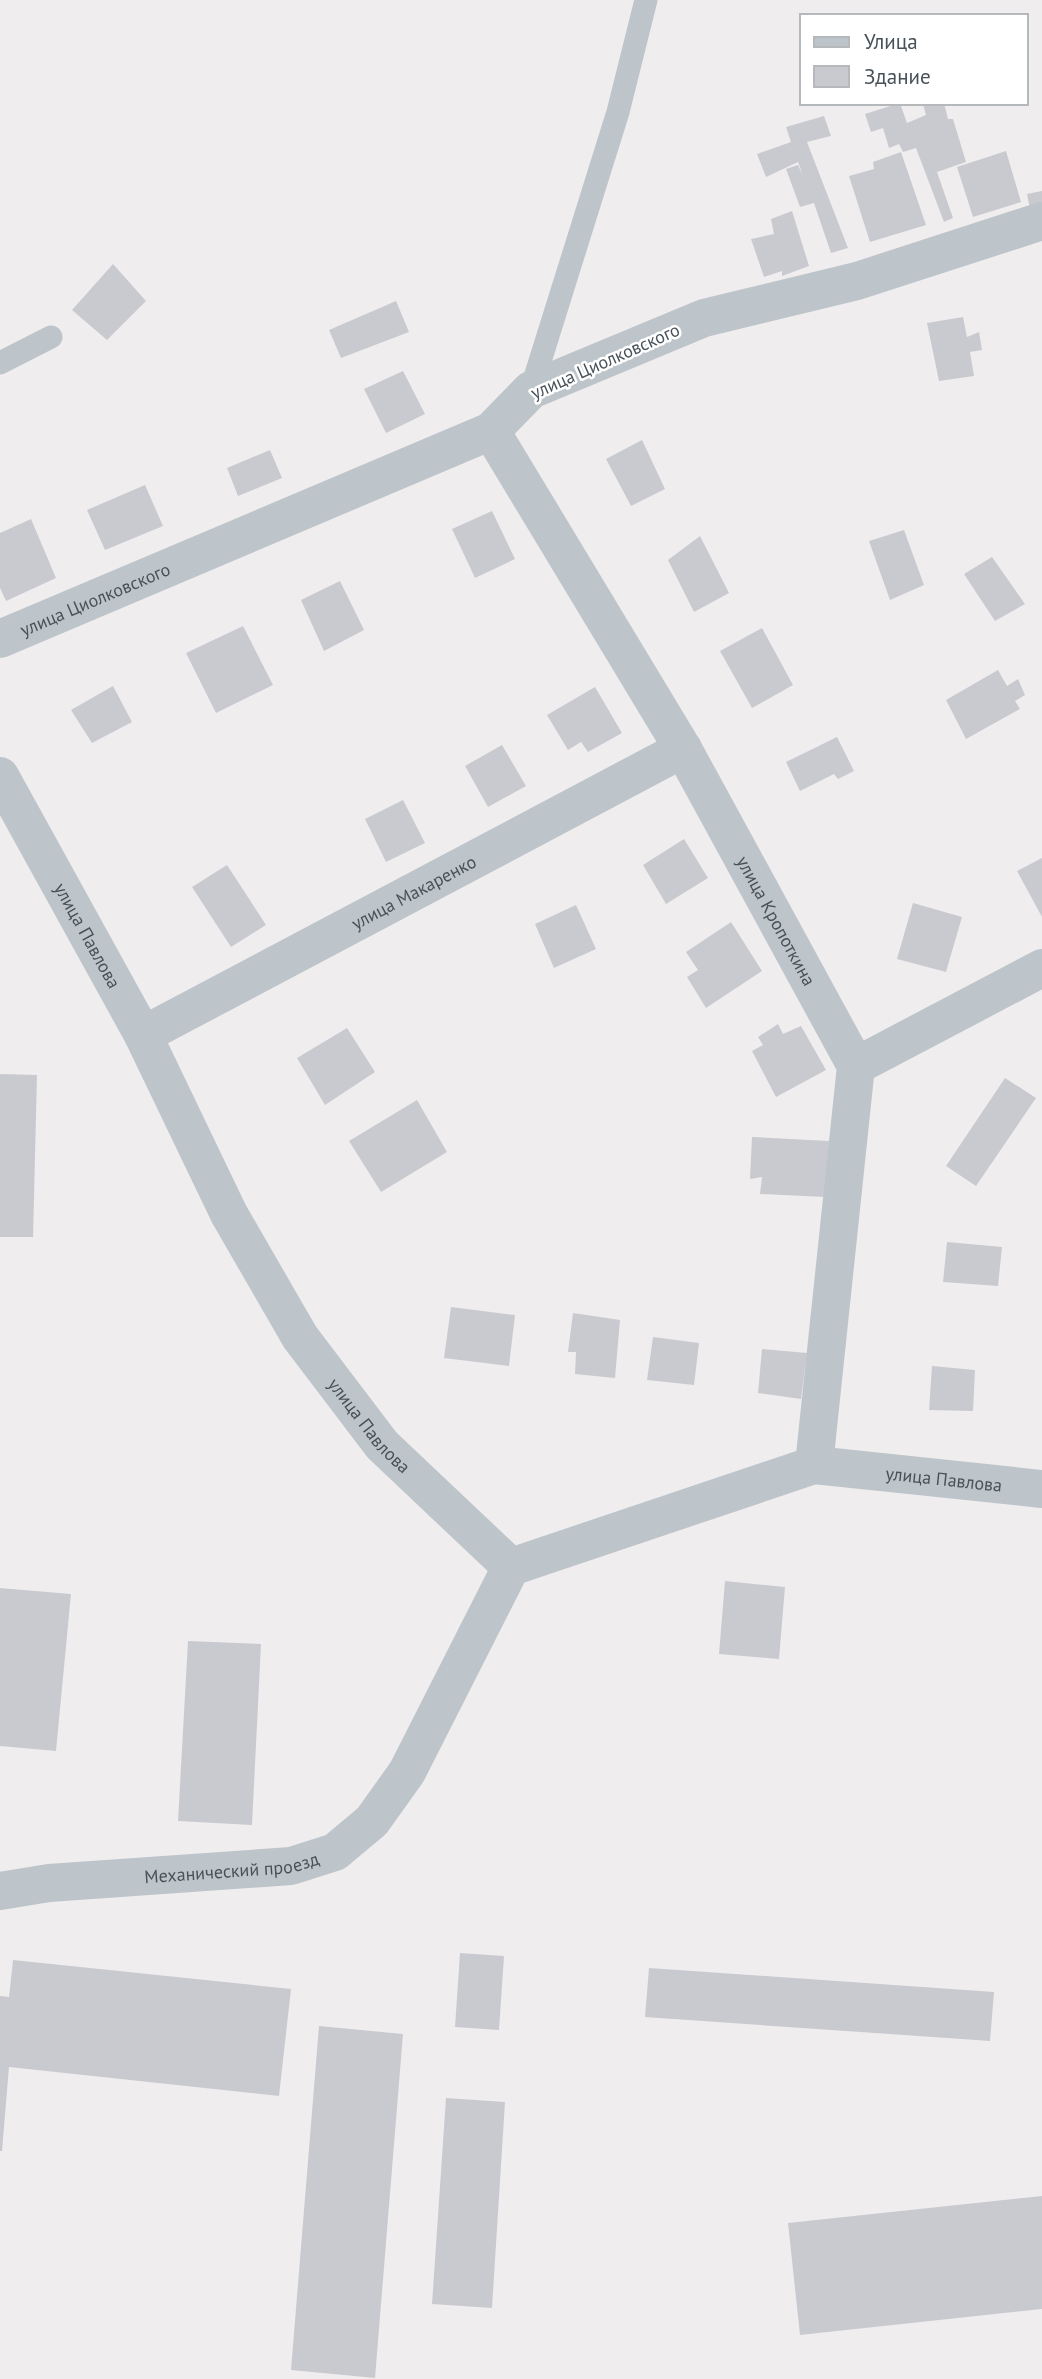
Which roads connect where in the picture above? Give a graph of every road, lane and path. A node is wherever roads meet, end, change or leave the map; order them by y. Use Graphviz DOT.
graph roads {
  1 [pos="646,0"];
  2 [pos="1042,221"];
  3 [pos="51,337"];
  4 [pos="0,363"];
  5 [pos="531,390"];
  6 [pos="491,430"];
  7 [pos="0,639"];
  8 [pos="683,749"];
  9 [pos="0,776"];
  10 [pos="1042,968"];
  11 [pos="143,1035"];
  12 [pos="856,1066"];
  13 [pos="814,1465"];
  14 [pos="1042,1489"];
  15 [pos="511,1567"];
  16 [pos="0,1891"];
  1 -- 5 [label="lane"];
  2 -- 5 [label="street, улица Циолковского"];
  3 -- 4 [label="lane"];
  5 -- 6 [label="street, улица Циолковского"];
  6 -- 7 [label="street, улица Циолковского"];
  6 -- 8 [label="street, улица Кропоткина"];
  8 -- 11 [label="street, улица Макаренко"];
  8 -- 12 [label="street, улица Кропоткина"];
  9 -- 11 [label="street, улица Павлова"];
  10 -- 12 [label="street"];
  11 -- 15 [label="street, улица Павлова"];
  12 -- 13 [label="street"];
  13 -- 14 [label="street, улица Павлова"];
  13 -- 15 [label="street, улица Павлова"];
  15 -- 16 [label="street, Механический проезд"];
}
